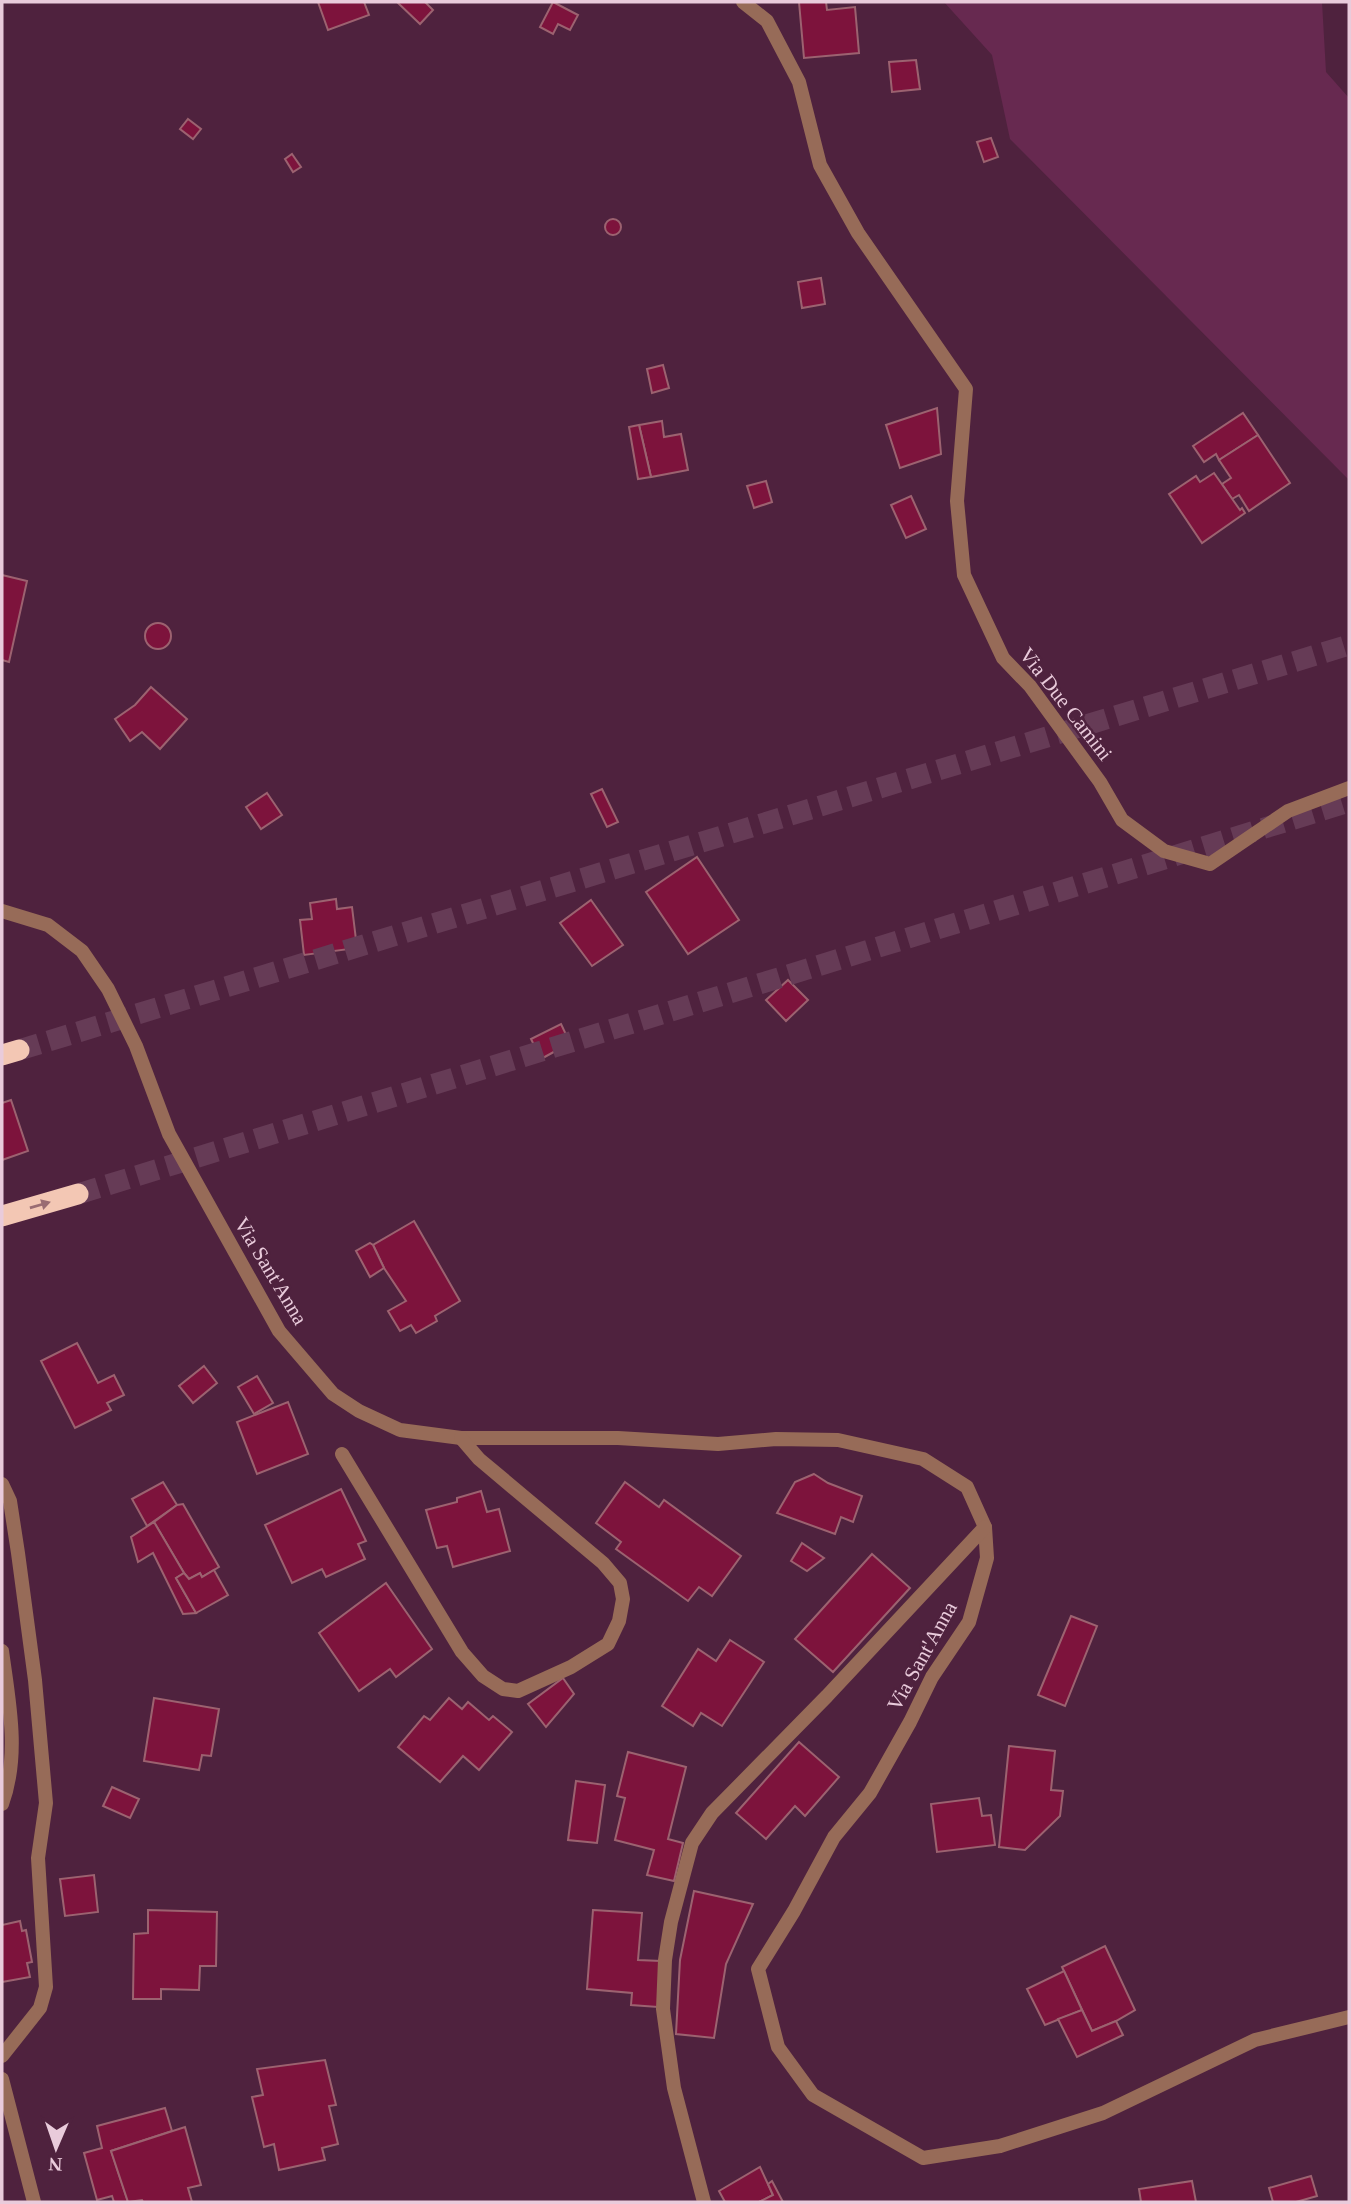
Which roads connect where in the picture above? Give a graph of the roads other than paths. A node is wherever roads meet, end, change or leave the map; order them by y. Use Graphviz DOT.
graph roads {
  1 [pos="743,2"];
  2 [pos="1349,788"];
  3 [pos="2,911"];
  4 [pos="78,1194"];
  5 [pos="2,1216"];
  6 [pos="461,1438"];
  7 [pos="342,1454"];
  8 [pos="2,1484"];
  9 [pos="985,1527"];
  10 [pos="2,1651"];
  11 [pos="2,1804"];
  12 [pos="1349,2017"];
  13 [pos="2,2056"];
  14 [pos="2,2079"];
  15 [pos="34,2202"];
  16 [pos="704,2202"];
  1 -- 2 [label="street, Via Due Camini"];
  3 -- 6 [label="street, Via Sant'Anna"];
  5 -- 4 [label="highway, one-way"];
  6 -- 7 [label="street"];
  6 -- 9 [label="street, Via Sant'Anna"];
  8 -- 13 [label="street"];
  9 -- 12 [label="street, Via Sant'Anna"];
  9 -- 16 [label="street"];
  10 -- 11 [label="street"];
  14 -- 15 [label="street"];
}
